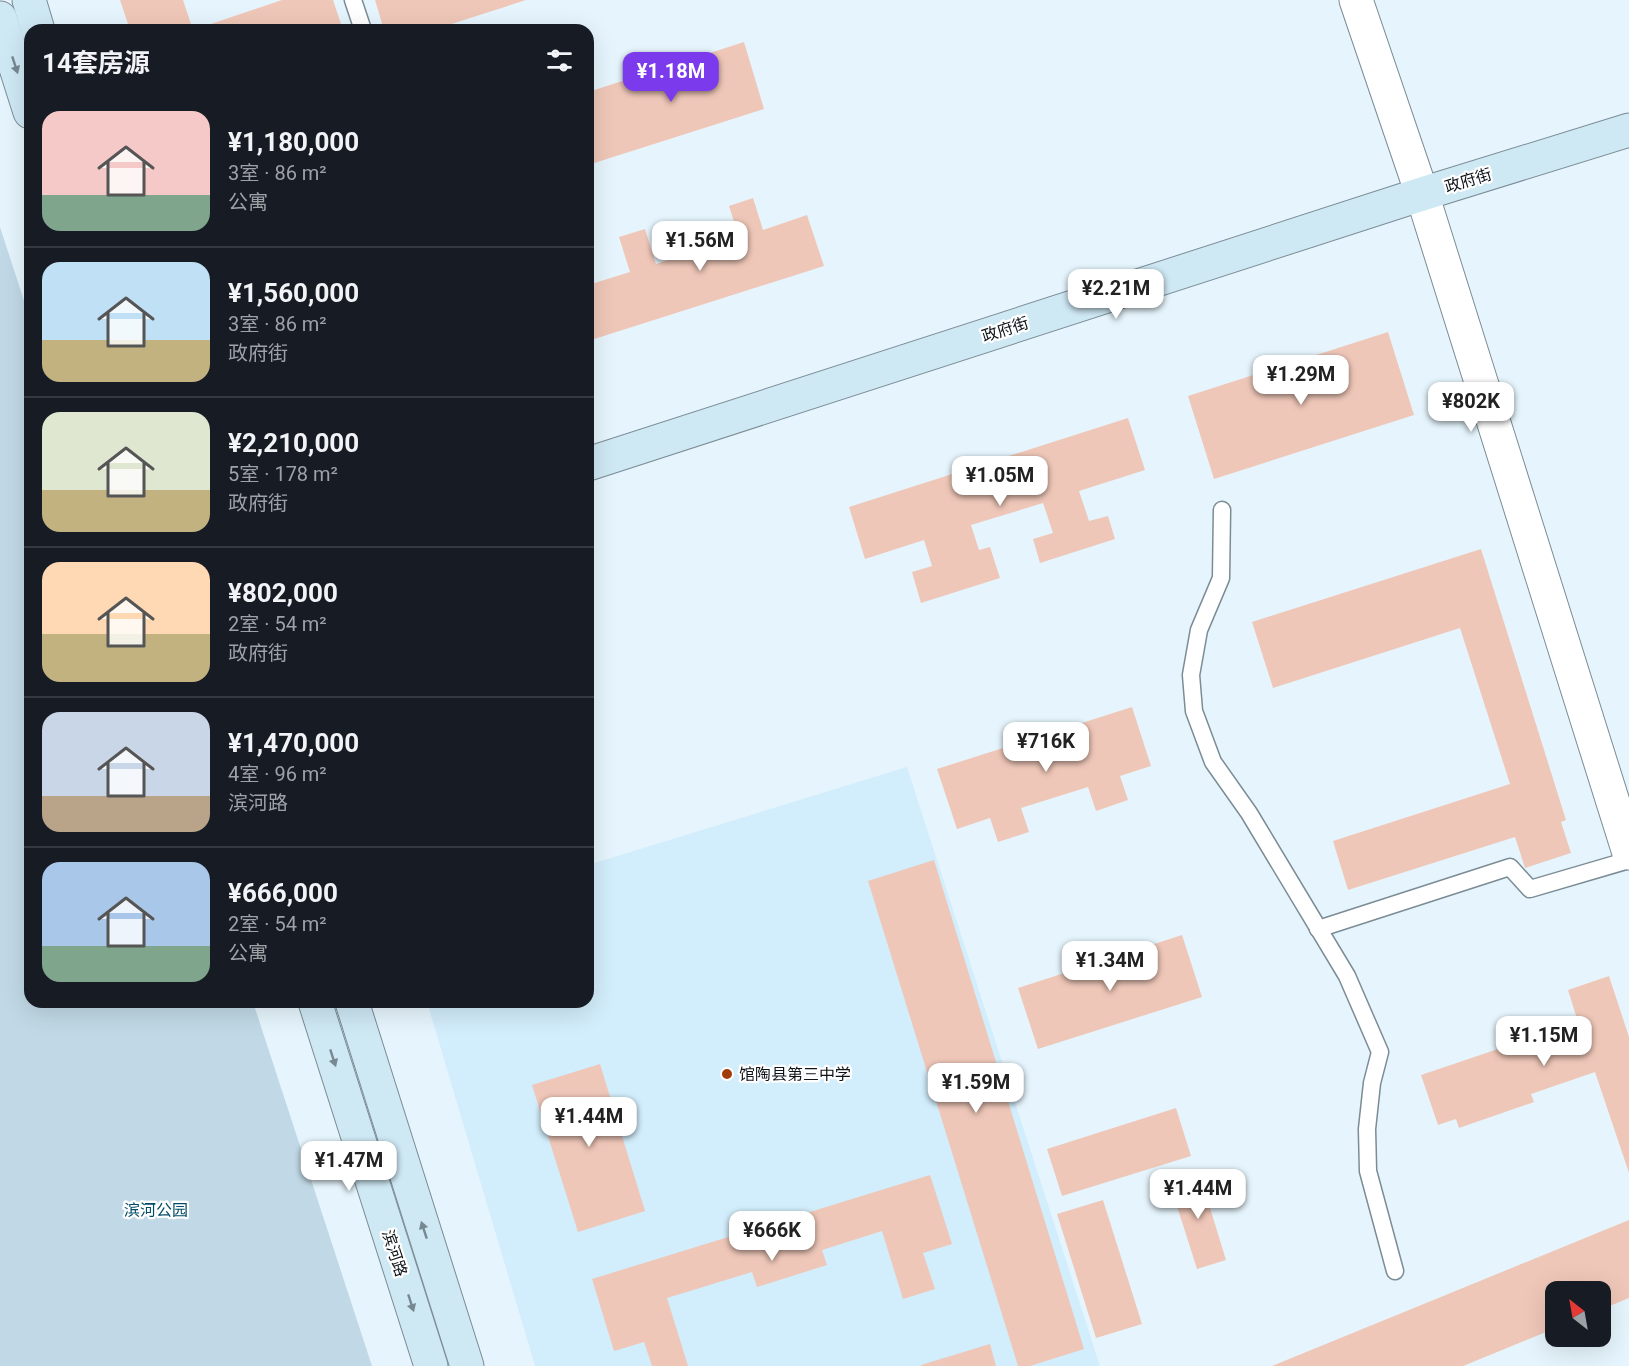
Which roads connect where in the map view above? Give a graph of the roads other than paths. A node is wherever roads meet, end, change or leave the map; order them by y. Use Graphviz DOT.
graph roads {
  1 [pos="29,0"];
  2 [pos="353,0"];
  3 [pos="1356,0"];
  4 [pos="0,18"];
  5 [pos="36,24"];
  6 [pos="361,24"];
  7 [pos="24,93"];
  8 [pos="1629,130"];
  9 [pos="1422,194"];
  10 [pos="594,462"];
  11 [pos="1222,510"];
  12 [pos="1629,853"];
  13 [pos="1629,860"];
  14 [pos="1318,929"];
  15 [pos="317,1008"];
  16 [pos="354,1008"];
  17 [pos="1395,1270"];
  18 [pos="432,1366"];
  19 [pos="467,1366"];
  1 -- 5 [label="street"];
  2 -- 6 [label="lane"];
  3 -- 9 [label="street"];
  4 -- 7 [label="street, one-way"];
  8 -- 9 [label="street, 政府街"];
  9 -- 10 [label="street, 政府街"];
  9 -- 12 [label="street"];
  11 -- 14 [label="lane"];
  13 -- 14 [label="lane"];
  14 -- 17 [label="lane"];
  15 -- 18 [label="street, 滨河路, one-way"];
  19 -- 16 [label="street, one-way"];
}
